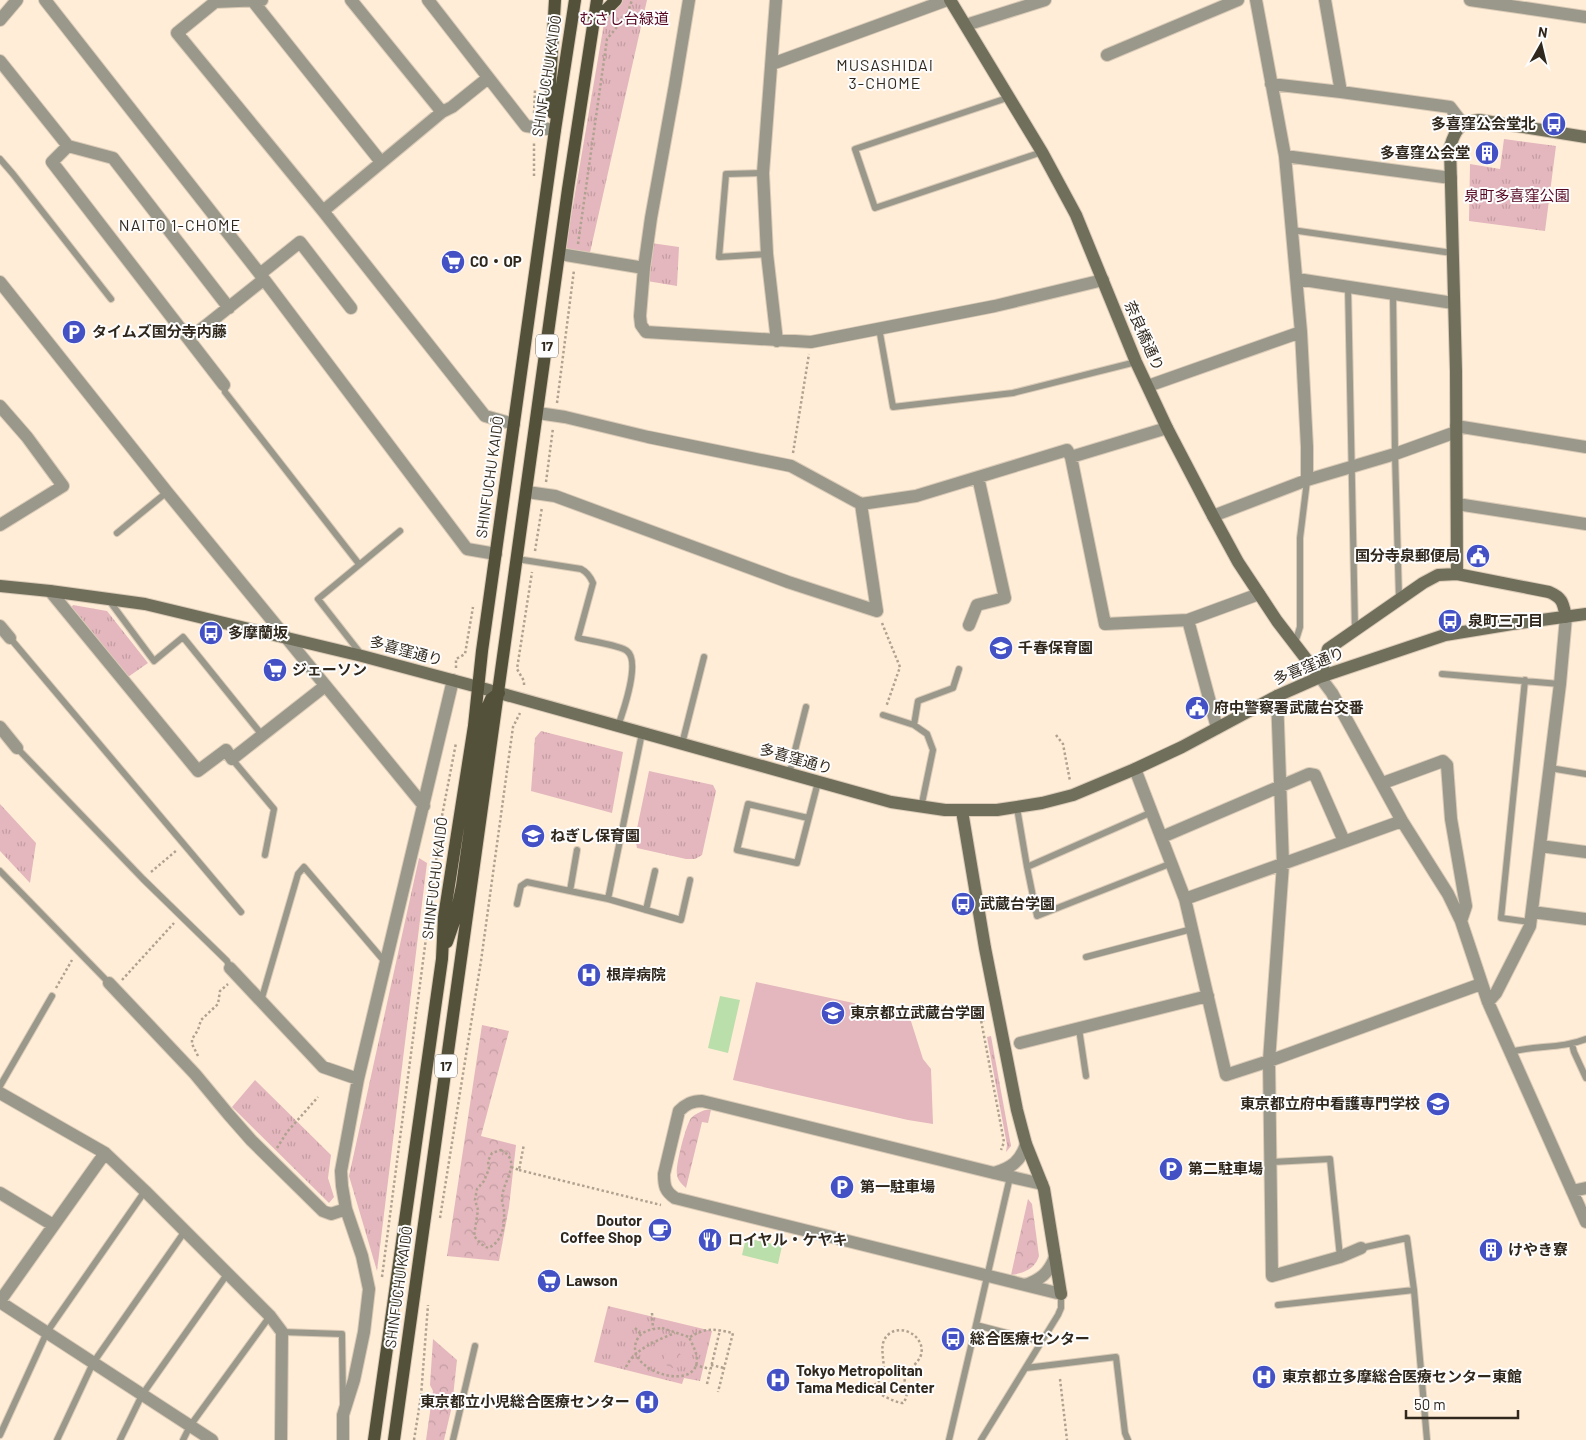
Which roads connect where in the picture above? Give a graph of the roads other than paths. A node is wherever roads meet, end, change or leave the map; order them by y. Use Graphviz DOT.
graph roads {
  1 [pos="17,0"];
  2 [pos="45,0"];
  3 [pos="252,0"];
  4 [pos="262,0"];
  5 [pos="351,0"];
  6 [pos="428,0"];
  7 [pos="555,0"];
  8 [pos="576,0"];
  9 [pos="597,0"];
  10 [pos="616,0"];
  11 [pos="689,0"];
  12 [pos="776,0"];
  13 [pos="949,0"];
  14 [pos="1045,0"];
  15 [pos="1238,0"];
  16 [pos="1256,0"];
  17 [pos="1325,0"];
  18 [pos="1470,0"];
  19 [pos="1586,17"];
  20 [pos="594,18"];
  21 [pos="0,20"];
  22 [pos="966,25"];
  23 [pos="1107,55"];
  24 [pos="0,61"];
  25 [pos="772,64"];
  26 [pos="488,78"];
  27 [pos="1270,84"];
  28 [pos="1341,92"];
  29 [pos="1010,97"];
  30 [pos="442,112"];
  31 [pos="1463,124"];
  32 [pos="555,130"];
  33 [pos="1586,137"];
  34 [pos="68,146"];
  35 [pos="1042,152"];
  36 [pos="1284,156"];
  37 [pos="0,159"];
  38 [pos="381,162"];
  39 [pos="763,173"];
  40 [pos="1451,178"];
  41 [pos="322,211"];
  42 [pos="1292,230"];
  43 [pos="1452,253"];
  44 [pos="560,254"];
  45 [pos="767,254"];
  46 [pos="644,268"];
  47 [pos="262,277"];
  48 [pos="1297,279"];
  49 [pos="1103,280"];
  50 [pos="0,282"];
  51 [pos="1348,287"];
  52 [pos="1393,294"];
  53 [pos="111,299"];
  54 [pos="1453,303"];
  55 [pos="229,308"];
  56 [pos="351,308"];
  57 [pos="879,328"];
  58 [pos="1301,332"];
  59 [pos="189,339"];
  60 [pos="777,341"];
  61 [pos="1136,362"];
  62 [pos="224,384"];
  63 [pos="1148,386"];
  64 [pos="0,406"];
  65 [pos="538,413"];
  66 [pos="514,424"];
  67 [pos="1167,428"];
  68 [pos="1456,429"];
  69 [pos="1586,447"];
  70 [pos="1395,454"];
  71 [pos="1071,457"];
  72 [pos="1351,467"];
  73 [pos="978,477"];
  74 [pos="1307,480"];
  75 [pos="167,492"];
  76 [pos="527,492"];
  77 [pos="861,504"];
  78 [pos="1457,504"];
  79 [pos="1213,516"];
  80 [pos="1586,524"];
  81 [pos="0,525"];
  82 [pos="400,531"];
  83 [pos="118,533"];
  84 [pos="496,554"];
  85 [pos="517,559"];
  86 [pos="359,564"];
  87 [pos="1457,574"];
  88 [pos="0,586"];
  89 [pos="50,590"];
  90 [pos="1259,594"];
  91 [pos="107,598"];
  92 [pos="1400,599"];
  93 [pos="1586,614"];
  94 [pos="1566,617"];
  95 [pos="1188,620"];
  96 [pos="969,625"];
  97 [pos="0,626"];
  98 [pos="1354,631"];
  99 [pos="10,638"];
  100 [pos="287,638"];
  101 [pos="1295,643"];
  102 [pos="362,656"];
  103 [pos="704,657"];
  104 [pos="959,669"];
  105 [pos="1442,674"];
  106 [pos="1320,677"];
  107 [pos="453,680"];
  108 [pos="1525,680"];
  109 [pos="1560,684"];
  110 [pos="325,686"];
  111 [pos="478,687"];
  112 [pos="499,693"];
  113 [pos="1277,696"];
  114 [pos="806,707"];
  115 [pos="883,715"];
  116 [pos="914,725"];
  117 [pos="618,726"];
  118 [pos="0,727"];
  119 [pos="1218,728"];
  120 [pos="642,733"];
  121 [pos="262,735"];
  122 [pos="682,744"];
  123 [pos="17,748"];
  124 [pos="232,758"];
  125 [pos="1550,768"];
  126 [pos="1135,769"];
  127 [pos="789,774"];
  128 [pos="1586,774"];
  129 [pos="818,782"];
  130 [pos="1383,783"];
  131 [pos="1280,787"];
  132 [pos="424,806"];
  133 [pos="921,808"];
  134 [pos="1018,808"];
  135 [pos="962,811"];
  136 [pos="1152,812"];
  137 [pos="808,818"];
  138 [pos="1402,821"];
  139 [pos="1162,838"];
  140 [pos="1344,841"];
  141 [pos="1540,846"];
  142 [pos="577,850"];
  143 [pos="1586,852"];
  144 [pos="265,855"];
  145 [pos="1172,863"];
  146 [pos="1283,864"];
  147 [pos="1027,867"];
  148 [pos="0,871"];
  149 [pos="655,871"];
  150 [pos="690,880"];
  151 [pos="570,891"];
  152 [pos="608,899"];
  153 [pos="1186,899"];
  154 [pos="517,904"];
  155 [pos="646,910"];
  156 [pos="241,912"];
  157 [pos="1531,917"];
  158 [pos="1586,919"];
  159 [pos="1461,921"];
  160 [pos="1192,929"];
  161 [pos="1086,957"];
  162 [pos="442,959"];
  163 [pos="386,963"];
  164 [pos="233,972"];
  165 [pos="1481,984"];
  166 [pos="112,986"];
  167 [pos="52,996"];
  168 [pos="1208,996"];
  169 [pos="261,1001"];
  170 [pos="1488,1002"];
  171 [pos="1079,1029"];
  172 [pos="1586,1039"];
  173 [pos="1020,1043"];
  174 [pos="1572,1044"];
  175 [pos="1510,1052"];
  176 [pos="1269,1061"];
  177 [pos="1086,1076"];
  178 [pos="1586,1078"];
  179 [pos="358,1080"];
  180 [pos="0,1086"];
  181 [pos="0,1093"];
  182 [pos="1026,1144"];
  183 [pos="105,1154"];
  184 [pos="1272,1162"];
  185 [pos="994,1173"];
  186 [pos="1010,1177"];
  187 [pos="1042,1184"];
  188 [pos="1586,1188"];
  189 [pos="145,1191"];
  190 [pos="1572,1191"];
  191 [pos="0,1193"];
  192 [pos="346,1209"];
  193 [pos="1586,1222"];
  194 [pos="53,1225"];
  195 [pos="185,1231"];
  196 [pos="1361,1248"];
  197 [pos="1055,1257"];
  198 [pos="1340,1257"];
  199 [pos="228,1273"];
  200 [pos="987,1276"];
  201 [pos="1025,1285"];
  202 [pos="1414,1290"];
  203 [pos="1061,1294"];
  204 [pos="0,1302"];
  205 [pos="1278,1305"];
  206 [pos="270,1316"];
  207 [pos="976,1325"];
  208 [pos="46,1332"];
  209 [pos="282,1332"];
  210 [pos="1042,1342"];
  211 [pos="475,1346"];
  212 [pos="93,1363"];
  213 [pos="1026,1368"];
  214 [pos="142,1395"];
  215 [pos="343,1415"];
  216 [pos="190,1426"];
  217 [pos="0,1435"];
  218 [pos="58,1440"];
  219 [pos="120,1440"];
  220 [pos="182,1440"];
  221 [pos="212,1440"];
  222 [pos="281,1440"];
  223 [pos="343,1440"];
  224 [pos="374,1440"];
  225 [pos="394,1440"];
  226 [pos="453,1440"];
  227 [pos="949,1440"];
  228 [pos="981,1440"];
  229 [pos="1128,1440"];
  230 [pos="1427,1440"];
  1 -- 21 [label="street"];
  2 -- 47 [label="street"];
  3 -- 4 [label="street"];
  3 -- 38 [label="street"];
  3 -- 41 [label="street"];
  5 -- 30 [label="street"];
  6 -- 26 [label="street"];
  7 -- 32 [label="main road, 17"];
  8 -- 32 [label="main road, SHINFUCHU KAIDŌ / 17"];
  9 -- 20 [label="main road, SHINFUCHU KAIDŌ / 17"];
  10 -- 20 [label="main road"];
  11 -- 46 [label="street"];
  12 -- 25 [label="street"];
  13 -- 22 [label="main road, 奈良橋通り"];
  13 -- 25 [label="street"];
  14 -- 22 [label="street"];
  15 -- 23 [label="street"];
  16 -- 27 [label="street"];
  17 -- 28 [label="street"];
  18 -- 19 [label="street"];
  20 -- 44 [label="main road, SHINFUCHU KAIDŌ / 17"];
  22 -- 29 [label="main road, 奈良橋通り"];
  24 -- 34 [label="street"];
  25 -- 39 [label="street"];
  26 -- 30 [label="street"];
  26 -- 32 [label="street"];
  27 -- 28 [label="street"];
  27 -- 36 [label="street"];
  28 -- 31 [label="street"];
  29 -- 35 [label="main road, 奈良橋通り"];
  29 -- 35 [label="lane"];
  30 -- 38 [label="street"];
  31 -- 33 [label="main road"];
  31 -- 40 [label="main road"];
  32 -- 66 [label="main road, SHINFUCHU KAIDŌ / 17"];
  34 -- 55 [label="street"];
  34 -- 59 [label="street"];
  35 -- 49 [label="main road, 奈良橋通り"];
  36 -- 40 [label="street"];
  36 -- 42 [label="street"];
  37 -- 53 [label="lane"];
  38 -- 41 [label="street"];
  39 -- 45 [label="street"];
  39 -- 45 [label="lane"];
  40 -- 43 [label="main road"];
  41 -- 66 [label="street"];
  42 -- 43 [label="lane"];
  42 -- 48 [label="street"];
  43 -- 54 [label="main road"];
  44 -- 46 [label="street"];
  44 -- 65 [label="main road, SHINFUCHU KAIDŌ / 17"];
  45 -- 60 [label="street"];
  46 -- 60 [label="street"];
  47 -- 55 [label="street"];
  47 -- 56 [label="street"];
  47 -- 84 [label="street"];
  48 -- 51 [label="street"];
  48 -- 58 [label="street"];
  49 -- 57 [label="street"];
  49 -- 61 [label="main road, 奈良橋通り"];
  50 -- 75 [label="street"];
  51 -- 52 [label="street"];
  51 -- 72 [label="lane"];
  52 -- 54 [label="street"];
  52 -- 70 [label="lane"];
  54 -- 68 [label="main road"];
  55 -- 59 [label="street"];
  57 -- 60 [label="street"];
  57 -- 61 [label="lane"];
  58 -- 63 [label="street"];
  58 -- 74 [label="street"];
  59 -- 62 [label="street"];
  61 -- 63 [label="main road, 奈良橋通り"];
  62 -- 86 [label="lane"];
  63 -- 67 [label="main road, 奈良橋通り"];
  64 -- 81 [label="street"];
  65 -- 76 [label="main road, SHINFUCHU KAIDŌ / 17"];
  65 -- 77 [label="street"];
  66 -- 84 [label="main road, SHINFUCHU KAIDŌ / 17"];
  67 -- 71 [label="street"];
  67 -- 79 [label="main road, 奈良橋通り"];
  68 -- 69 [label="street"];
  68 -- 70 [label="street"];
  68 -- 78 [label="main road"];
  70 -- 72 [label="street"];
  70 -- 92 [label="lane"];
  71 -- 73 [label="street"];
  71 -- 95 [label="street"];
  72 -- 74 [label="street"];
  72 -- 98 [label="lane"];
  73 -- 77 [label="street"];
  73 -- 96 [label="street"];
  74 -- 79 [label="street"];
  74 -- 101 [label="lane"];
  75 -- 83 [label="lane"];
  75 -- 100 [label="street"];
  76 -- 77 [label="street"];
  76 -- 85 [label="main road, SHINFUCHU KAIDŌ / 17"];
  78 -- 80 [label="street"];
  78 -- 87 [label="main road"];
  79 -- 90 [label="main road, 奈良橋通り"];
  82 -- 86 [label="lane"];
  84 -- 111 [label="main road, SHINFUCHU KAIDŌ / 17"];
  85 -- 112 [label="main road, SHINFUCHU KAIDŌ / 17"];
  85 -- 117 [label="lane"];
  86 -- 102 [label="lane"];
  87 -- 92 [label="main road"];
  87 -- 94 [label="main road"];
  88 -- 89 [label="main road, 多喜窪通り"];
  89 -- 91 [label="main road, 多喜窪通り"];
  89 -- 124 [label="street"];
  90 -- 95 [label="street"];
  90 -- 101 [label="main road, 奈良橋通り"];
  91 -- 100 [label="main road, 多喜窪通り"];
  91 -- 121 [label="lane"];
  92 -- 98 [label="main road"];
  93 -- 94 [label="main road, 多喜窪通り"];
  94 -- 106 [label="main road, 多喜窪通り"];
  94 -- 109 [label="street"];
  95 -- 119 [label="street"];
  97 -- 99 [label="street"];
  98 -- 106 [label="main road"];
  99 -- 156 [label="lane"];
  100 -- 102 [label="main road, 多喜窪通り"];
  100 -- 110 [label="street"];
  101 -- 106 [label="main road, 奈良橋通り"];
  102 -- 107 [label="main road, 多喜窪通り"];
  103 -- 122 [label="lane"];
  104 -- 116 [label="lane"];
  105 -- 108 [label="lane"];
  106 -- 113 [label="main road, 多喜窪通り"];
  106 -- 130 [label="street"];
  107 -- 111 [label="main road, 多喜窪通り"];
  107 -- 132 [label="street"];
  108 -- 109 [label="lane"];
  108 -- 157 [label="lane"];
  109 -- 125 [label="street"];
  110 -- 121 [label="street"];
  110 -- 132 [label="street"];
  111 -- 112 [label="main road, 多喜窪通り"];
  111 -- 162 [label="main road, SHINFUCHU KAIDŌ / 17"];
  112 -- 117 [label="main road, 多喜窪通り"];
  112 -- 162 [label="main road, SHINFUCHU KAIDŌ / 17"];
  112 -- 225 [label="main road, SHINFUCHU KAIDŌ / 17"];
  113 -- 119 [label="main road, 多喜窪通り"];
  113 -- 131 [label="street"];
  114 -- 127 [label="lane"];
  115 -- 116 [label="lane"];
  116 -- 133 [label="lane"];
  117 -- 120 [label="main road, 多喜窪通り"];
  118 -- 123 [label="street"];
  119 -- 126 [label="main road, 多喜窪通り"];
  120 -- 122 [label="main road, 多喜窪通り"];
  120 -- 152 [label="lane"];
  121 -- 124 [label="street"];
  122 -- 127 [label="main road, 多喜窪通り"];
  123 -- 164 [label="lane"];
  124 -- 144 [label="lane"];
  125 -- 128 [label="lane"];
  125 -- 141 [label="street"];
  126 -- 134 [label="main road, 多喜窪通り"];
  126 -- 136 [label="street"];
  127 -- 129 [label="main road, 多喜窪通り"];
  129 -- 133 [label="main road, 多喜窪通り"];
  129 -- 137 [label="lane"];
  130 -- 138 [label="street"];
  130 -- 159 [label="street"];
  131 -- 139 [label="street"];
  131 -- 140 [label="street"];
  131 -- 146 [label="street"];
  132 -- 163 [label="street"];
  133 -- 135 [label="main road, 多喜窪通り"];
  134 -- 135 [label="main road, 多喜窪通り"];
  134 -- 147 [label="lane"];
  135 -- 182 [label="main road"];
  136 -- 139 [label="street"];
  136 -- 147 [label="lane"];
  137 -- 137 [label="lane"];
  138 -- 140 [label="street"];
  138 -- 159 [label="street"];
  139 -- 145 [label="street"];
  140 -- 146 [label="street"];
  141 -- 143 [label="street"];
  141 -- 157 [label="street"];
  142 -- 151 [label="lane"];
  145 -- 147 [label="lane"];
  145 -- 153 [label="street"];
  146 -- 153 [label="street"];
  146 -- 176 [label="street"];
  148 -- 166 [label="lane"];
  149 -- 155 [label="lane"];
  150 -- 155 [label="lane"];
  151 -- 152 [label="lane"];
  151 -- 154 [label="lane"];
  152 -- 155 [label="lane"];
  153 -- 160 [label="street"];
  157 -- 158 [label="street"];
  157 -- 170 [label="street"];
  159 -- 165 [label="street"];
  160 -- 161 [label="lane"];
  160 -- 168 [label="street"];
  162 -- 224 [label="main road, SHINFUCHU KAIDŌ / 17"];
  163 -- 169 [label="lane"];
  163 -- 179 [label="street"];
  164 -- 169 [label="street"];
  165 -- 170 [label="street"];
  165 -- 176 [label="street"];
  166 -- 192 [label="street"];
  167 -- 180 [label="lane"];
  168 -- 171 [label="street"];
  168 -- 176 [label="street"];
  169 -- 179 [label="street"];
  170 -- 175 [label="street"];
  171 -- 173 [label="street"];
  171 -- 177 [label="lane"];
  172 -- 174 [label="lane"];
  174 -- 175 [label="lane"];
  174 -- 178 [label="lane"];
  175 -- 190 [label="street"];
  176 -- 184 [label="street"];
  179 -- 192 [label="street"];
  181 -- 183 [label="street"];
  182 -- 185 [label="street"];
  182 -- 187 [label="main road"];
  183 -- 189 [label="street"];
  183 -- 194 [label="street"];
  184 -- 198 [label="lane"];
  184 -- 198 [label="street"];
  185 -- 186 [label="street"];
  185 -- 200 [label="street"];
  186 -- 187 [label="street"];
  186 -- 200 [label="lane"];
  187 -- 197 [label="main road"];
  188 -- 190 [label="street"];
  189 -- 195 [label="street"];
  189 -- 208 [label="lane"];
  190 -- 193 [label="street"];
  191 -- 194 [label="street"];
  192 -- 215 [label="street"];
  194 -- 204 [label="street"];
  195 -- 199 [label="street"];
  195 -- 212 [label="lane"];
  196 -- 198 [label="street"];
  196 -- 202 [label="lane"];
  197 -- 201 [label="street"];
  197 -- 203 [label="main road"];
  199 -- 206 [label="street"];
  199 -- 214 [label="lane"];
  200 -- 201 [label="street"];
  200 -- 207 [label="lane"];
  201 -- 203 [label="street"];
  202 -- 205 [label="lane"];
  202 -- 230 [label="lane"];
  203 -- 210 [label="lane"];
  204 -- 208 [label="street"];
  206 -- 209 [label="street"];
  206 -- 216 [label="lane"];
  207 -- 210 [label="lane"];
  207 -- 227 [label="lane"];
  208 -- 212 [label="street"];
  208 -- 217 [label="lane"];
  209 -- 215 [label="lane"];
  209 -- 222 [label="street"];
  210 -- 213 [label="lane"];
  211 -- 226 [label="lane"];
  212 -- 214 [label="street"];
  212 -- 218 [label="lane"];
  213 -- 228 [label="lane"];
  213 -- 229 [label="lane"];
  214 -- 216 [label="street"];
  214 -- 219 [label="lane"];
  215 -- 223 [label="street"];
  216 -- 220 [label="lane"];
  216 -- 221 [label="street"];
}
